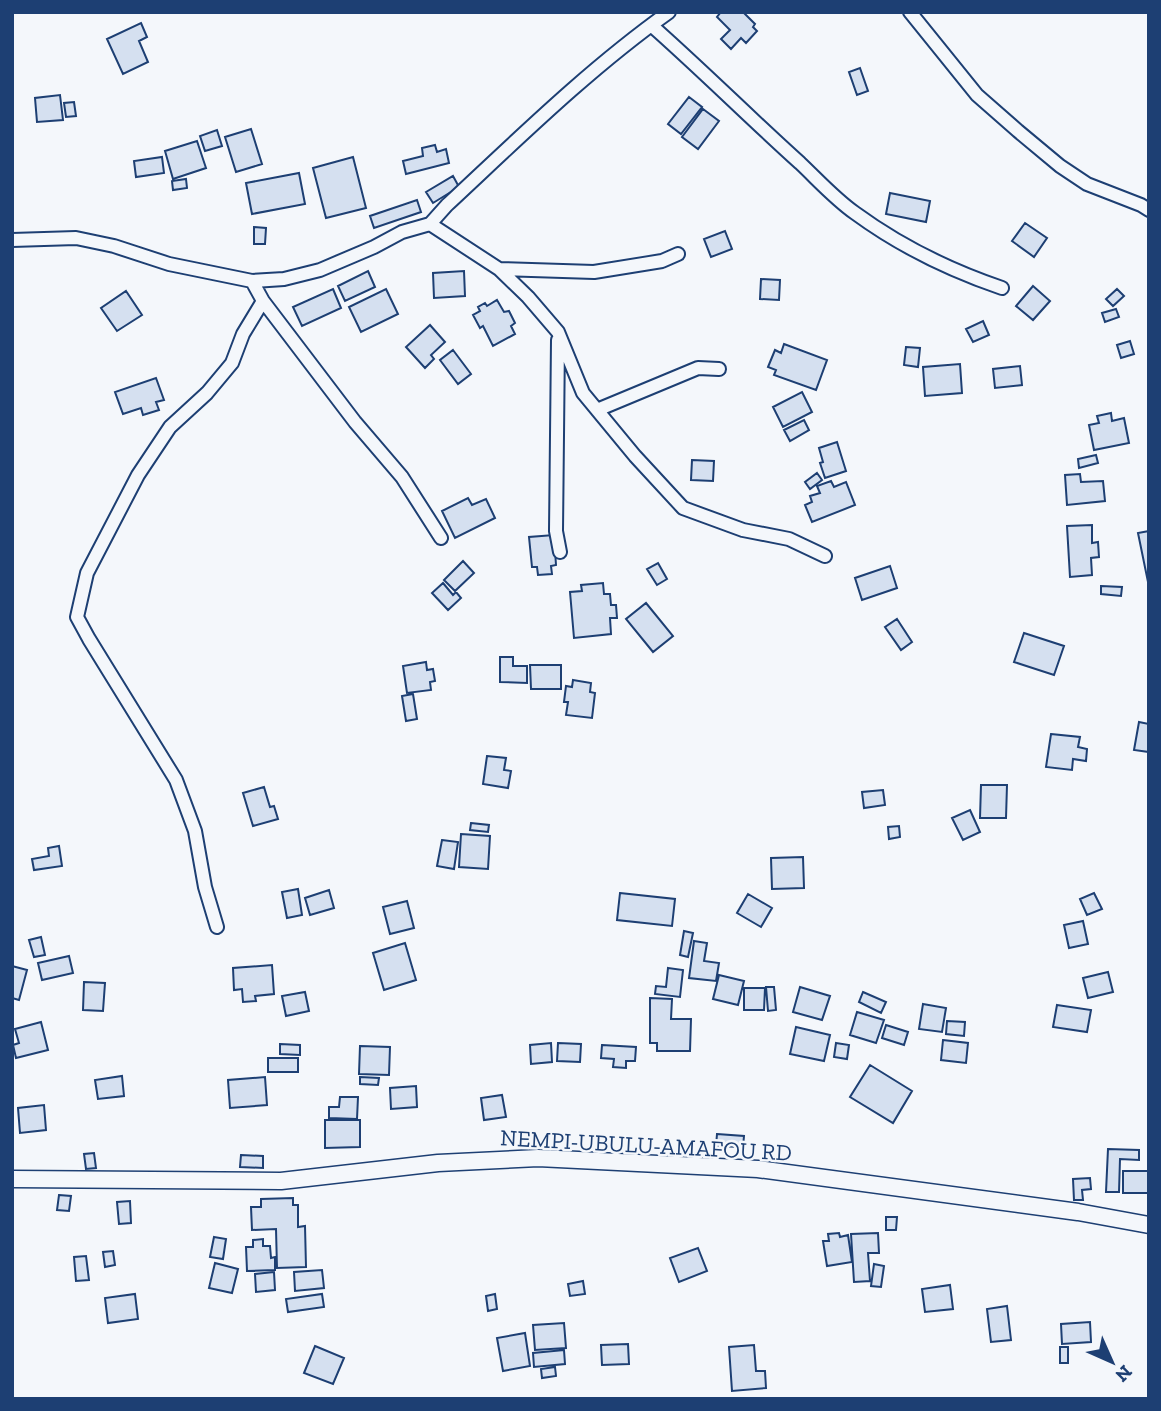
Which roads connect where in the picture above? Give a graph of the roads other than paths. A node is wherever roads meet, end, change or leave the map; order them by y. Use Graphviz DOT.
graph roads {
  1 [pos="669,12"];
  2 [pos="910,12"];
  3 [pos="651,25"];
  4 [pos="1149,210"];
  5 [pos="430,224"];
  6 [pos="12,240"];
  7 [pos="678,254"];
  8 [pos="499,269"];
  9 [pos="252,281"];
  10 [pos="1002,288"];
  11 [pos="263,301"];
  12 [pos="558,332"];
  13 [pos="719,369"];
  14 [pos="597,410"];
  15 [pos="441,537"];
  16 [pos="560,552"];
  17 [pos="825,556"];
  18 [pos="217,927"];
  19 [pos="12,1179"];
  20 [pos="1149,1225"];
  1 -- 3 [label="street"];
  2 -- 4 [label="street"];
  3 -- 5 [label="street"];
  3 -- 10 [label="street"];
  5 -- 8 [label="street"];
  5 -- 9 [label="street"];
  6 -- 9 [label="street"];
  7 -- 8 [label="street"];
  8 -- 12 [label="street"];
  9 -- 11 [label="street"];
  11 -- 15 [label="street"];
  11 -- 18 [label="street"];
  12 -- 14 [label="street"];
  12 -- 16 [label="street"];
  13 -- 14 [label="street"];
  14 -- 17 [label="street"];
  19 -- 20 [label="street, NEMPI-UBULU-AMAFOU RD"];
}
